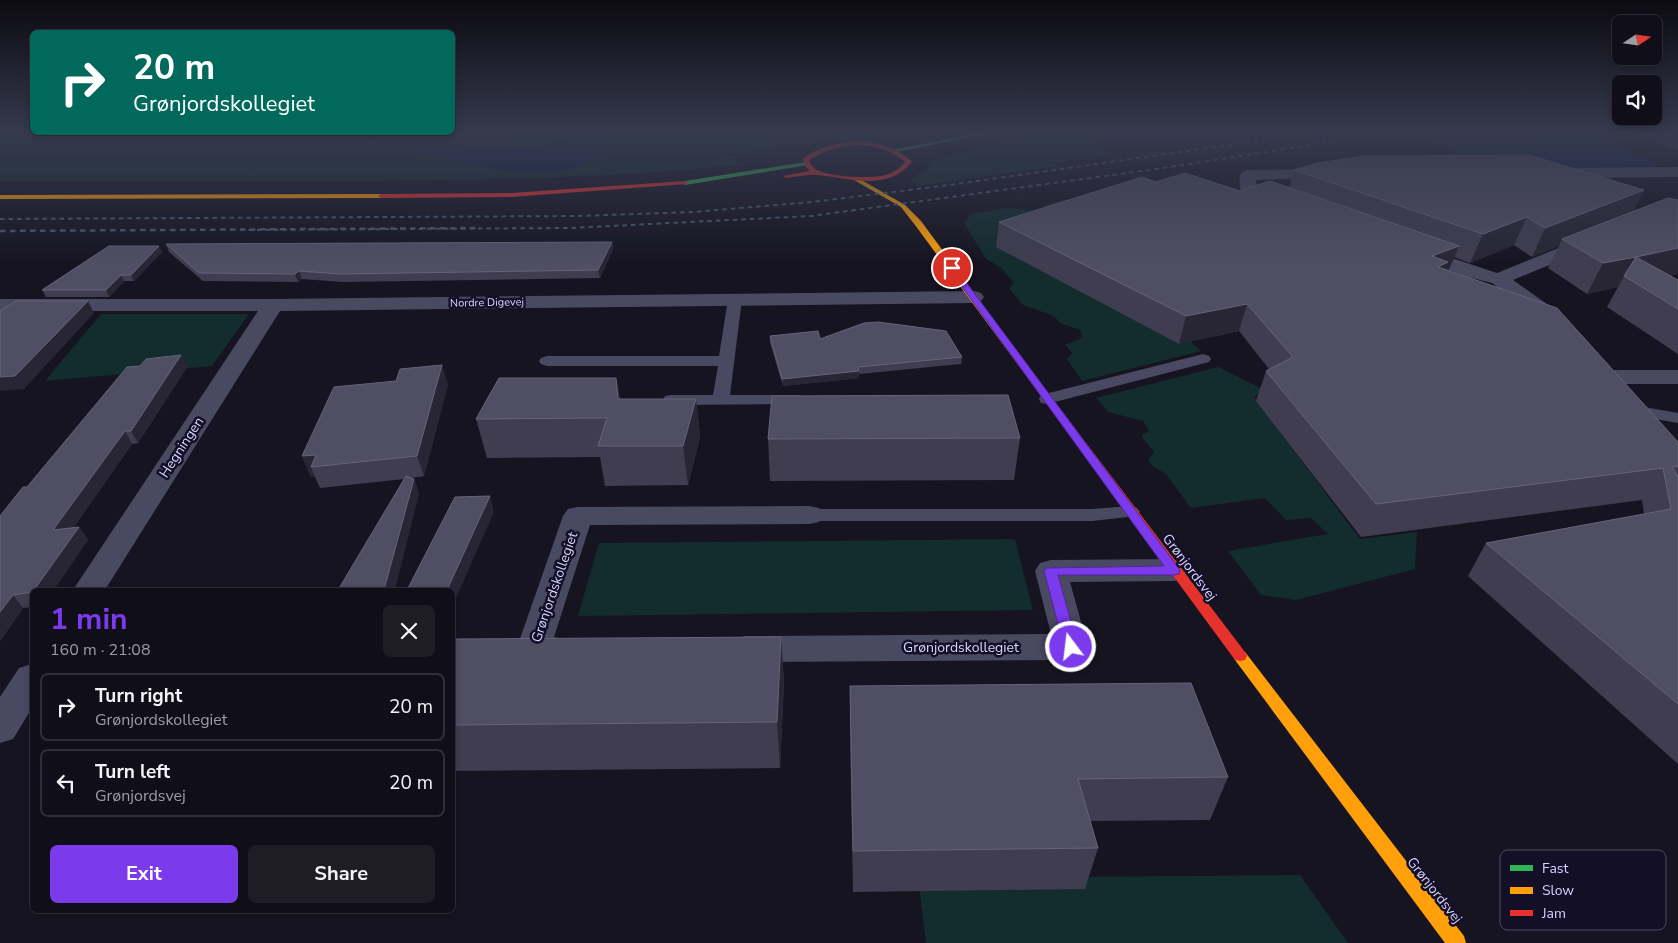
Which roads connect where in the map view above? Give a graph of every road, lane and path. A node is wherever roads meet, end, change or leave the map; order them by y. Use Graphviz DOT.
graph roads {
  1 [pos="733,177"];
  2 [pos="763,177"];
  3 [pos="837,177"];
  4 [pos="874,177"];
  5 [pos="894,177"];
  6 [pos="1248,177"];
  7 [pos="1536,177"];
  8 [pos="856,179"];
  9 [pos="710,181"];
  10 [pos="1560,188"];
  11 [pos="0,198"];
  12 [pos="903,206"];
  13 [pos="1294,208"];
  14 [pos="1605,235"];
  15 [pos="1403,247"];
  16 [pos="1499,279"];
  17 [pos="974,297"];
  18 [pos="734,299"];
  19 [pos="0,305"];
  20 [pos="273,305"];
  21 [pos="1571,333"];
  22 [pos="1203,359"];
  23 [pos="547,361"];
  24 [pos="726,361"];
  25 [pos="1678,377"];
  26 [pos="1047,399"];
  27 [pos="654,400"];
  28 [pos="721,400"];
  29 [pos="816,400"];
  30 [pos="1672,428"];
  31 [pos="1130,512"];
  32 [pos="808,515"];
  33 [pos="1174,570"];
  34 [pos="90,588"];
  35 [pos="722,649"];
  36 [pos="582,650"];
  37 [pos="30,681"];
  38 [pos="0,728"];
  39 [pos="1457,943"];
  1 -- 9 [label="street"];
  2 -- 9 [label="street"];
  3 -- 8 [label="street"];
  4 -- 8 [label="street"];
  5 -- 12 [label="street, Grønjordsvej"];
  6 -- 13 [label="street"];
  7 -- 10 [label="street"];
  8 -- 12 [label="street, Grønjordsvej"];
  9 -- 11 [label="street"];
  12 -- 17 [label="street, Grønjordsvej"];
  14 -- 16 [label="street"];
  15 -- 16 [label="street"];
  16 -- 21 [label="street"];
  17 -- 18 [label="street, Nordre Digevej"];
  17 -- 26 [label="street, Grønjordsvej"];
  18 -- 20 [label="street, Nordre Digevej"];
  18 -- 24 [label="lane"];
  19 -- 20 [label="street, Nordre Digevej"];
  20 -- 34 [label="street, Hegningen"];
  22 -- 26 [label="lane"];
  23 -- 24 [label="lane"];
  24 -- 28 [label="lane"];
  25 -- 30 [label="street"];
  26 -- 31 [label="street, Grønjordsvej"];
  27 -- 28 [label="lane"];
  28 -- 29 [label="lane"];
  31 -- 32 [label="lane, Grønjordskollegiet"];
  31 -- 33 [label="street, Grønjordsvej"];
  32 -- 36 [label="street, Grønjordskollegiet"];
  33 -- 35 [label="street, Grønjordskollegiet"];
  33 -- 39 [label="street, Grønjordsvej"];
  37 -- 38 [label="street"];
}
